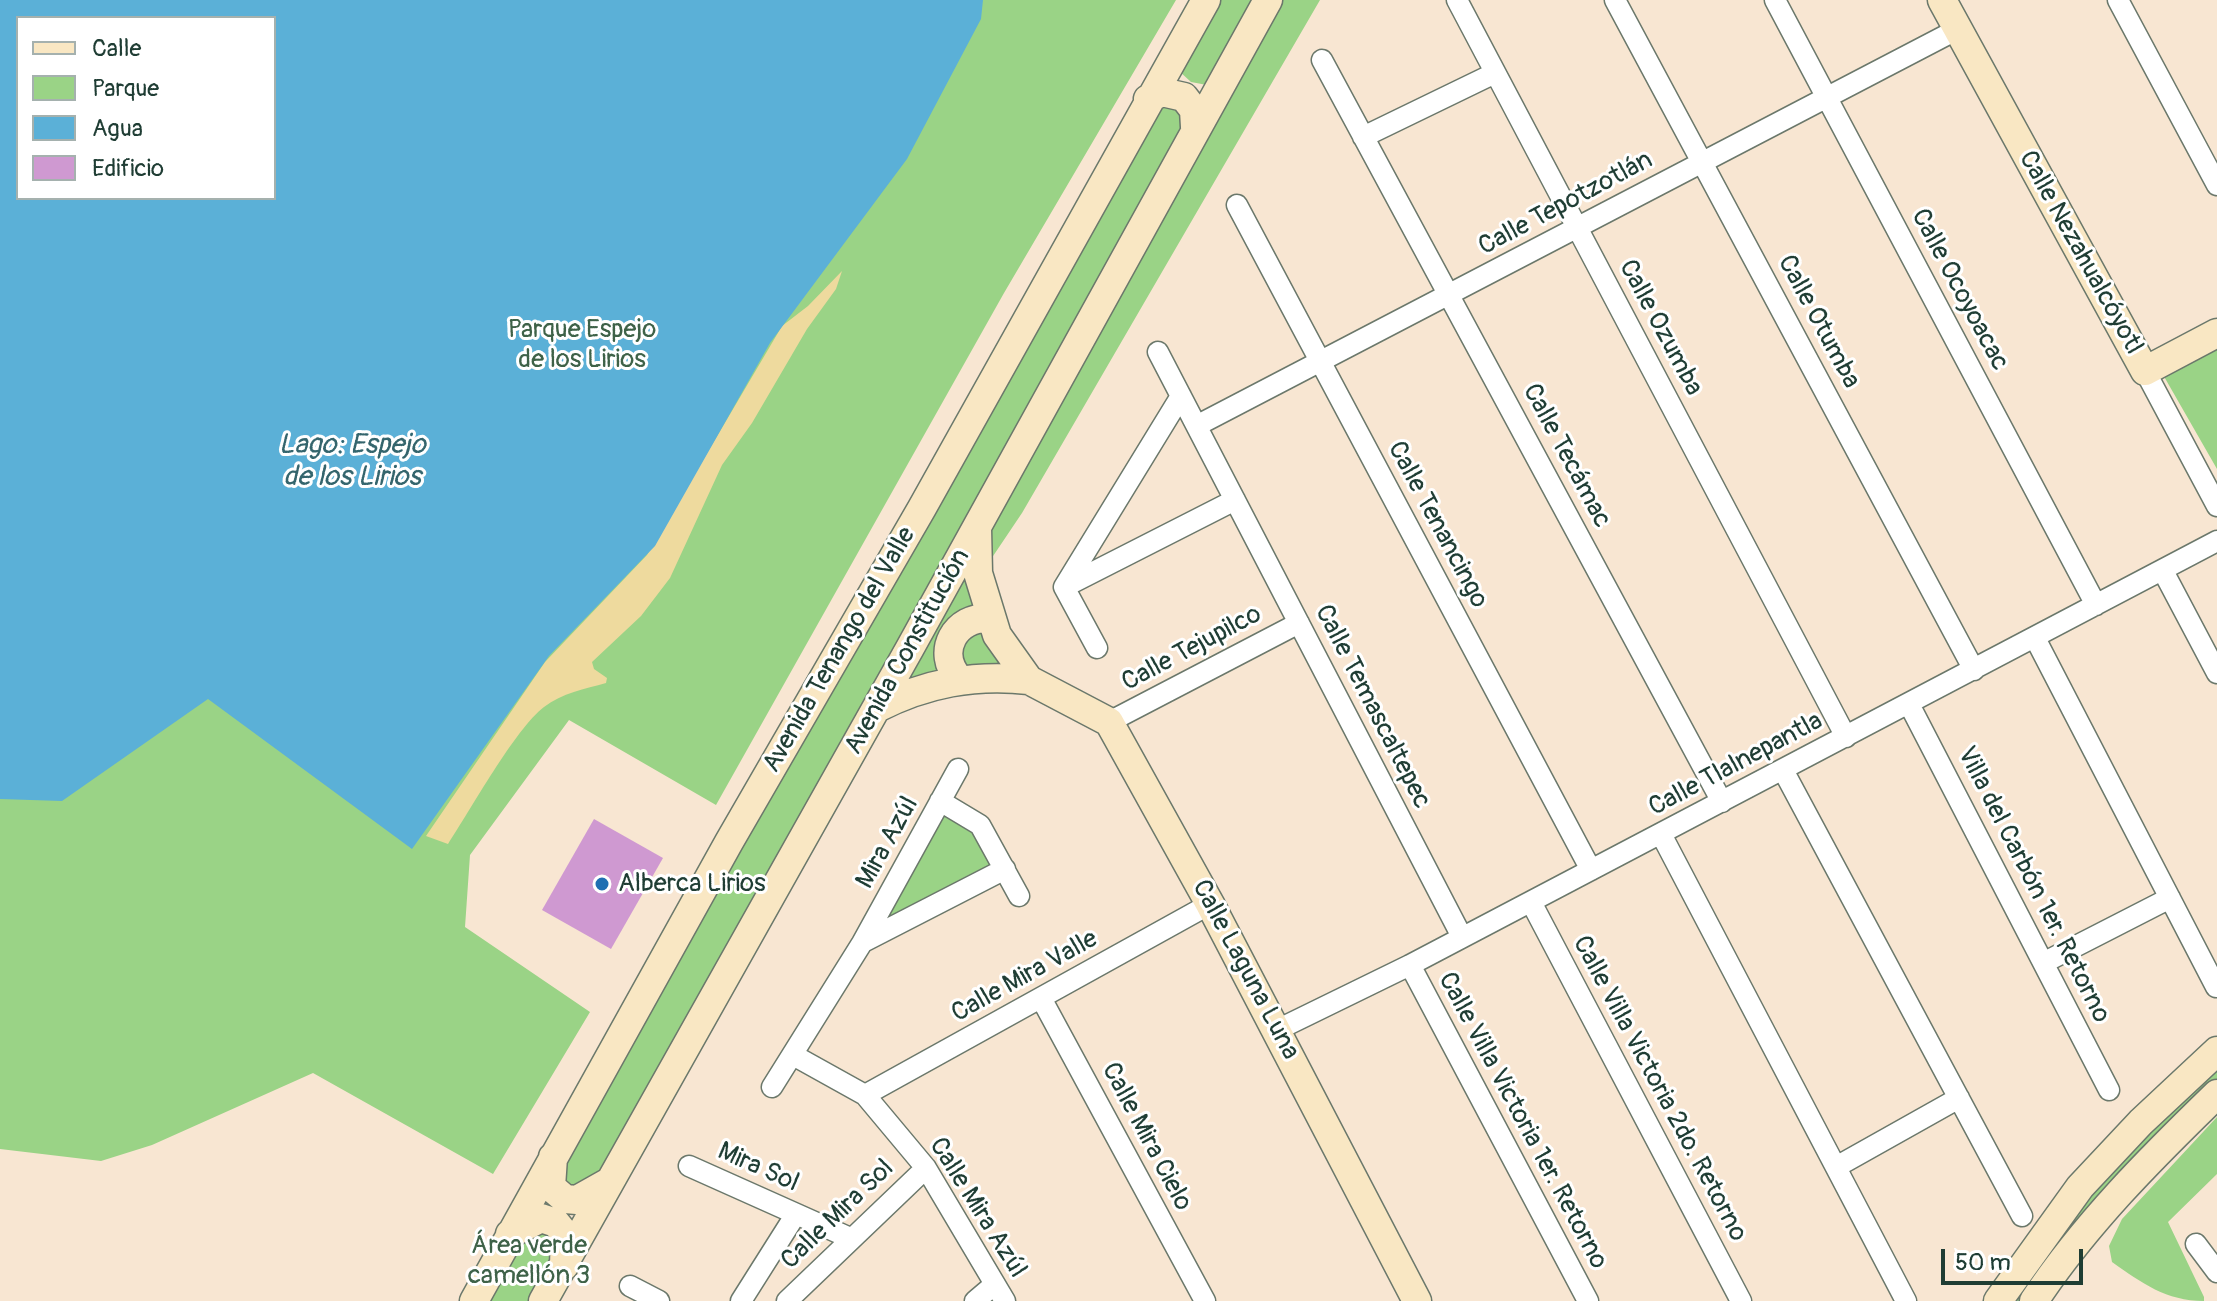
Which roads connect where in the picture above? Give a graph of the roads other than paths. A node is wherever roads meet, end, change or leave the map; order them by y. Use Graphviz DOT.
graph roads {
  1 [pos="1206,0"];
  2 [pos="1268,0"];
  3 [pos="1457,0"];
  4 [pos="1615,0"];
  5 [pos="1775,0"];
  6 [pos="1942,0"];
  7 [pos="2118,0"];
  8 [pos="1958,29"];
  9 [pos="1175,53"];
  10 [pos="1322,60"];
  11 [pos="1495,73"];
  12 [pos="1223,78"];
  13 [pos="1828,97"];
  14 [pos="1148,99"];
  15 [pos="1195,127"];
  16 [pos="1363,137"];
  17 [pos="1703,162"];
  18 [pos="2217,185"];
  19 [pos="1237,205"];
  20 [pos="1577,227"];
  21 [pos="1450,294"];
  22 [pos="2217,333"];
  23 [pos="1158,352"];
  24 [pos="1321,361"];
  25 [pos="2145,371"];
  26 [pos="1181,396"];
  27 [pos="1198,425"];
  28 [pos="1235,500"];
  29 [pos="2217,506"];
  30 [pos="977,527"];
  31 [pos="2217,541"];
  32 [pos="2163,571"];
  33 [pos="1064,587"];
  34 [pos="2096,605"];
  35 [pos="990,618"];
  36 [pos="1299,623"];
  37 [pos="2035,638"];
  38 [pos="1097,648"];
  39 [pos="1974,670"];
  40 [pos="2217,673"];
  41 [pos="959,679"];
  42 [pos="1029,680"];
  43 [pos="1909,704"];
  44 [pos="877,708"];
  45 [pos="1109,722"];
  46 [pos="1846,737"];
  47 [pos="958,769"];
  48 [pos="1783,770"];
  49 [pos="940,801"];
  50 [pos="1722,802"];
  51 [pos="1661,834"];
  52 [pos="1005,869"];
  53 [pos="1591,870"];
  54 [pos="1019,896"];
  55 [pos="2170,898"];
  56 [pos="1531,902"];
  57 [pos="1210,904"];
  58 [pos="1462,937"];
  59 [pos="862,943"];
  60 [pos="2045,962"];
  61 [pos="1410,965"];
  62 [pos="2216,987"];
  63 [pos="1041,998"];
  64 [pos="1277,1030"];
  65 [pos="2217,1051"];
  66 [pos="793,1055"];
  67 [pos="772,1087"];
  68 [pos="2109,1090"];
  69 [pos="2217,1094"];
  70 [pos="865,1095"];
  71 [pos="1959,1098"];
  72 [pos="555,1152"];
  73 [pos="689,1166"];
  74 [pos="1836,1167"];
  75 [pos="926,1168"];
  76 [pos="610,1181"];
  77 [pos="796,1214"];
  78 [pos="2022,1216"];
  79 [pos="510,1234"];
  80 [pos="850,1238"];
  81 [pos="2196,1244"];
  82 [pos="563,1267"];
  83 [pos="2217,1272"];
  84 [pos="630,1286"];
  85 [pos="1000,1292"];
  86 [pos="474,1301"];
  87 [pos="543,1301"];
  88 [pos="659,1301"];
  89 [pos="741,1301"];
  90 [pos="787,1301"];
  91 [pos="975,1301"];
  92 [pos="1205,1301"];
  93 [pos="1417,1301"];
  94 [pos="1588,1301"];
  95 [pos="1741,1301"];
  96 [pos="1906,1301"];
  97 [pos="1998,1301"];
  98 [pos="2034,1301"];
  1 -- 9 [label="main road, Avenida Tenango del Valle"];
  2 -- 12 [label="main road, Avenida Constitución"];
  3 -- 11 [label="street, Calle Ozumba"];
  4 -- 17 [label="street, Calle Otumba"];
  5 -- 13 [label="street, Calle Ocoyoacac"];
  6 -- 8 [label="main road, Calle Nezahualcóyotl"];
  7 -- 18 [label="street"];
  8 -- 13 [label="street, Calle Tepotzotlán"];
  8 -- 25 [label="main road, Calle Nezahualcóyotl"];
  9 -- 12 [label="main road"];
  9 -- 14 [label="main road, Avenida Tenango del Valle"];
  10 -- 16 [label="street, Calle Tecámac"];
  11 -- 16 [label="street"];
  11 -- 20 [label="street, Calle Ozumba"];
  12 -- 15 [label="main road, Avenida Constitución"];
  13 -- 17 [label="street, Calle Tepotzotlán"];
  13 -- 34 [label="street, Calle Ocoyoacac"];
  14 -- 15 [label="main road"];
  14 -- 72 [label="main road, Avenida Tenango del Valle"];
  15 -- 30 [label="main road, Avenida Constitución"];
  16 -- 21 [label="street, Calle Tecámac"];
  17 -- 20 [label="street, Calle Tepotzotlán"];
  17 -- 39 [label="street, Calle Otumba"];
  19 -- 24 [label="street, Calle Tenancingo"];
  20 -- 21 [label="street, Calle Tepotzotlán"];
  20 -- 46 [label="street, Calle Ozumba"];
  21 -- 24 [label="street, Calle Tepotzotlán"];
  21 -- 50 [label="street, Calle Tecámac"];
  22 -- 25 [label="main road"];
  23 -- 26 [label="street, Calle Temascaltepec"];
  24 -- 27 [label="street, Calle Tepotzotlán"];
  24 -- 53 [label="street, Calle Tenancingo"];
  25 -- 29 [label="street, Calle Nezahualcóyotl"];
  26 -- 27 [label="street, Calle Temascaltepec"];
  26 -- 33 [label="street"];
  27 -- 28 [label="street, Calle Temascaltepec"];
  28 -- 33 [label="street"];
  28 -- 36 [label="street, Calle Temascaltepec"];
  30 -- 35 [label="main road"];
  30 -- 44 [label="main road, Avenida Constitución"];
  31 -- 32 [label="street, Calle Tlalnepantla"];
  32 -- 34 [label="street, Calle Tlalnepantla"];
  32 -- 40 [label="street"];
  33 -- 38 [label="street"];
  34 -- 37 [label="street, Calle Tlalnepantla"];
  35 -- 41 [label="main road"];
  35 -- 42 [label="main road"];
  36 -- 45 [label="street, Calle Tejupilco"];
  36 -- 58 [label="street, Calle Temascaltepec"];
  37 -- 39 [label="street, Calle Tlalnepantla"];
  37 -- 55 [label="street"];
  39 -- 43 [label="street, Calle Tlalnepantla"];
  41 -- 42 [label="main road"];
  41 -- 44 [label="main road"];
  42 -- 45 [label="main road"];
  43 -- 46 [label="street, Calle Tlalnepantla"];
  43 -- 60 [label="street, Villa del Carbón 1er. Retorno"];
  44 -- 76 [label="main road, Avenida Constitución"];
  45 -- 57 [label="main road, Calle Laguna Luna"];
  46 -- 48 [label="street, Calle Tlalnepantla"];
  47 -- 49 [label="street, Mira Azúl"];
  48 -- 50 [label="street, Calle Tlalnepantla"];
  48 -- 71 [label="street"];
  49 -- 52 [label="street"];
  49 -- 59 [label="street, Mira Azúl"];
  50 -- 51 [label="street, Calle Tlalnepantla"];
  51 -- 53 [label="street, Calle Tlalnepantla"];
  51 -- 74 [label="street"];
  52 -- 54 [label="street"];
  52 -- 59 [label="street, Mira Azúl"];
  53 -- 56 [label="street, Calle Tlalnepantla"];
  55 -- 60 [label="street"];
  55 -- 62 [label="street"];
  56 -- 58 [label="street, Calle Tlalnepantla"];
  56 -- 95 [label="street, Calle Villa Victoria 2do. Retorno"];
  57 -- 63 [label="street, Calle Mira Valle"];
  57 -- 64 [label="main road, Calle Laguna Luna"];
  58 -- 61 [label="street, Calle Tlalnepantla"];
  59 -- 66 [label="street, Mira Azúl"];
  60 -- 68 [label="street, Villa del Carbón 1er. Retorno"];
  61 -- 64 [label="street, Calle Tlalnepantla"];
  61 -- 94 [label="street, Calle Villa Victoria 1er. Retorno"];
  63 -- 70 [label="street, Calle Mira Valle"];
  63 -- 92 [label="street, Calle Mira Cielo"];
  64 -- 93 [label="main road, Calle Laguna Luna"];
  65 -- 97 [label="main road"];
  66 -- 67 [label="street, Mira Azúl"];
  66 -- 70 [label="street, Calle Mira Azúl"];
  69 -- 98 [label="main road"];
  70 -- 75 [label="street, Calle Mira Azúl"];
  71 -- 74 [label="street"];
  71 -- 78 [label="street"];
  72 -- 76 [label="main road"];
  72 -- 79 [label="main road, Avenida Tenango del Valle"];
  73 -- 77 [label="street, Mira Sol"];
  74 -- 96 [label="street"];
  75 -- 80 [label="street, Calle Mira Sol"];
  75 -- 85 [label="street, Calle Mira Azúl"];
  76 -- 82 [label="main road, Avenida Constitución"];
  77 -- 80 [label="street, Mira Sol"];
  77 -- 89 [label="street"];
  79 -- 82 [label="main road"];
  79 -- 86 [label="main road, Avenida Tenango del Valle"];
  80 -- 90 [label="street, Calle Mira Sol"];
  81 -- 83 [label="street"];
  82 -- 87 [label="main road, Avenida Constitución"];
  84 -- 88 [label="street"];
  85 -- 91 [label="street"];
}
